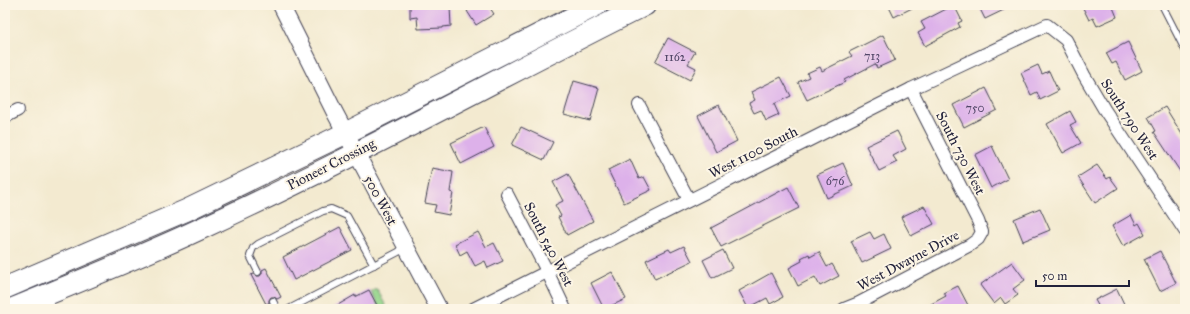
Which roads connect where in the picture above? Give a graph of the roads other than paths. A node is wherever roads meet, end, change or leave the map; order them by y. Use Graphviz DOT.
graph roads {
  1 [pos="280,5"];
  2 [pos="597,5"];
  3 [pos="644,5"];
  4 [pos="1162,5"];
  5 [pos="1047,26"];
  6 [pos="1185,50"];
  7 [pos="911,89"];
  8 [pos="639,105"];
  9 [pos="18,110"];
  10 [pos="5,116"];
  11 [pos="346,133"];
  12 [pos="357,152"];
  13 [pos="507,194"];
  14 [pos="689,200"];
  15 [pos="1185,231"];
  16 [pos="982,232"];
  17 [pos="407,248"];
  18 [pos="374,265"];
  19 [pos="548,271"];
  20 [pos="258,272"];
  21 [pos="5,288"];
  22 [pos="273,301"];
  23 [pos="12,309"];
  24 [pos="277,309"];
  25 [pos="289,309"];
  26 [pos="438,309"];
  27 [pos="473,309"];
  28 [pos="565,309"];
  29 [pos="844,309"];
  1 -- 11 [label="street, 500 West"];
  2 -- 11 [label="highway, Pioneer Crossing"];
  3 -- 12 [label="highway, Pioneer Crossing"];
  4 -- 6 [label="lane"];
  5 -- 7 [label="street, West 1100 South"];
  5 -- 15 [label="street, South 790 West"];
  7 -- 14 [label="street, West 1100 South"];
  7 -- 16 [label="street, South 730 West"];
  8 -- 14 [label="street"];
  9 -- 10 [label="street"];
  11 -- 12 [label="street, 500 West"];
  11 -- 21 [label="highway, Pioneer Crossing"];
  12 -- 17 [label="street, 500 West"];
  12 -- 23 [label="highway, Pioneer Crossing"];
  13 -- 19 [label="street, South 540 West"];
  14 -- 19 [label="street, West 1100 South"];
  16 -- 29 [label="street, West Dwayne Drive"];
  17 -- 18 [label="lane"];
  17 -- 26 [label="street, 500 West"];
  18 -- 20 [label="lane"];
  18 -- 25 [label="lane"];
  19 -- 27 [label="street, West 1100 South"];
  19 -- 28 [label="street, South 540 West"];
  22 -- 24 [label="lane"];
}
